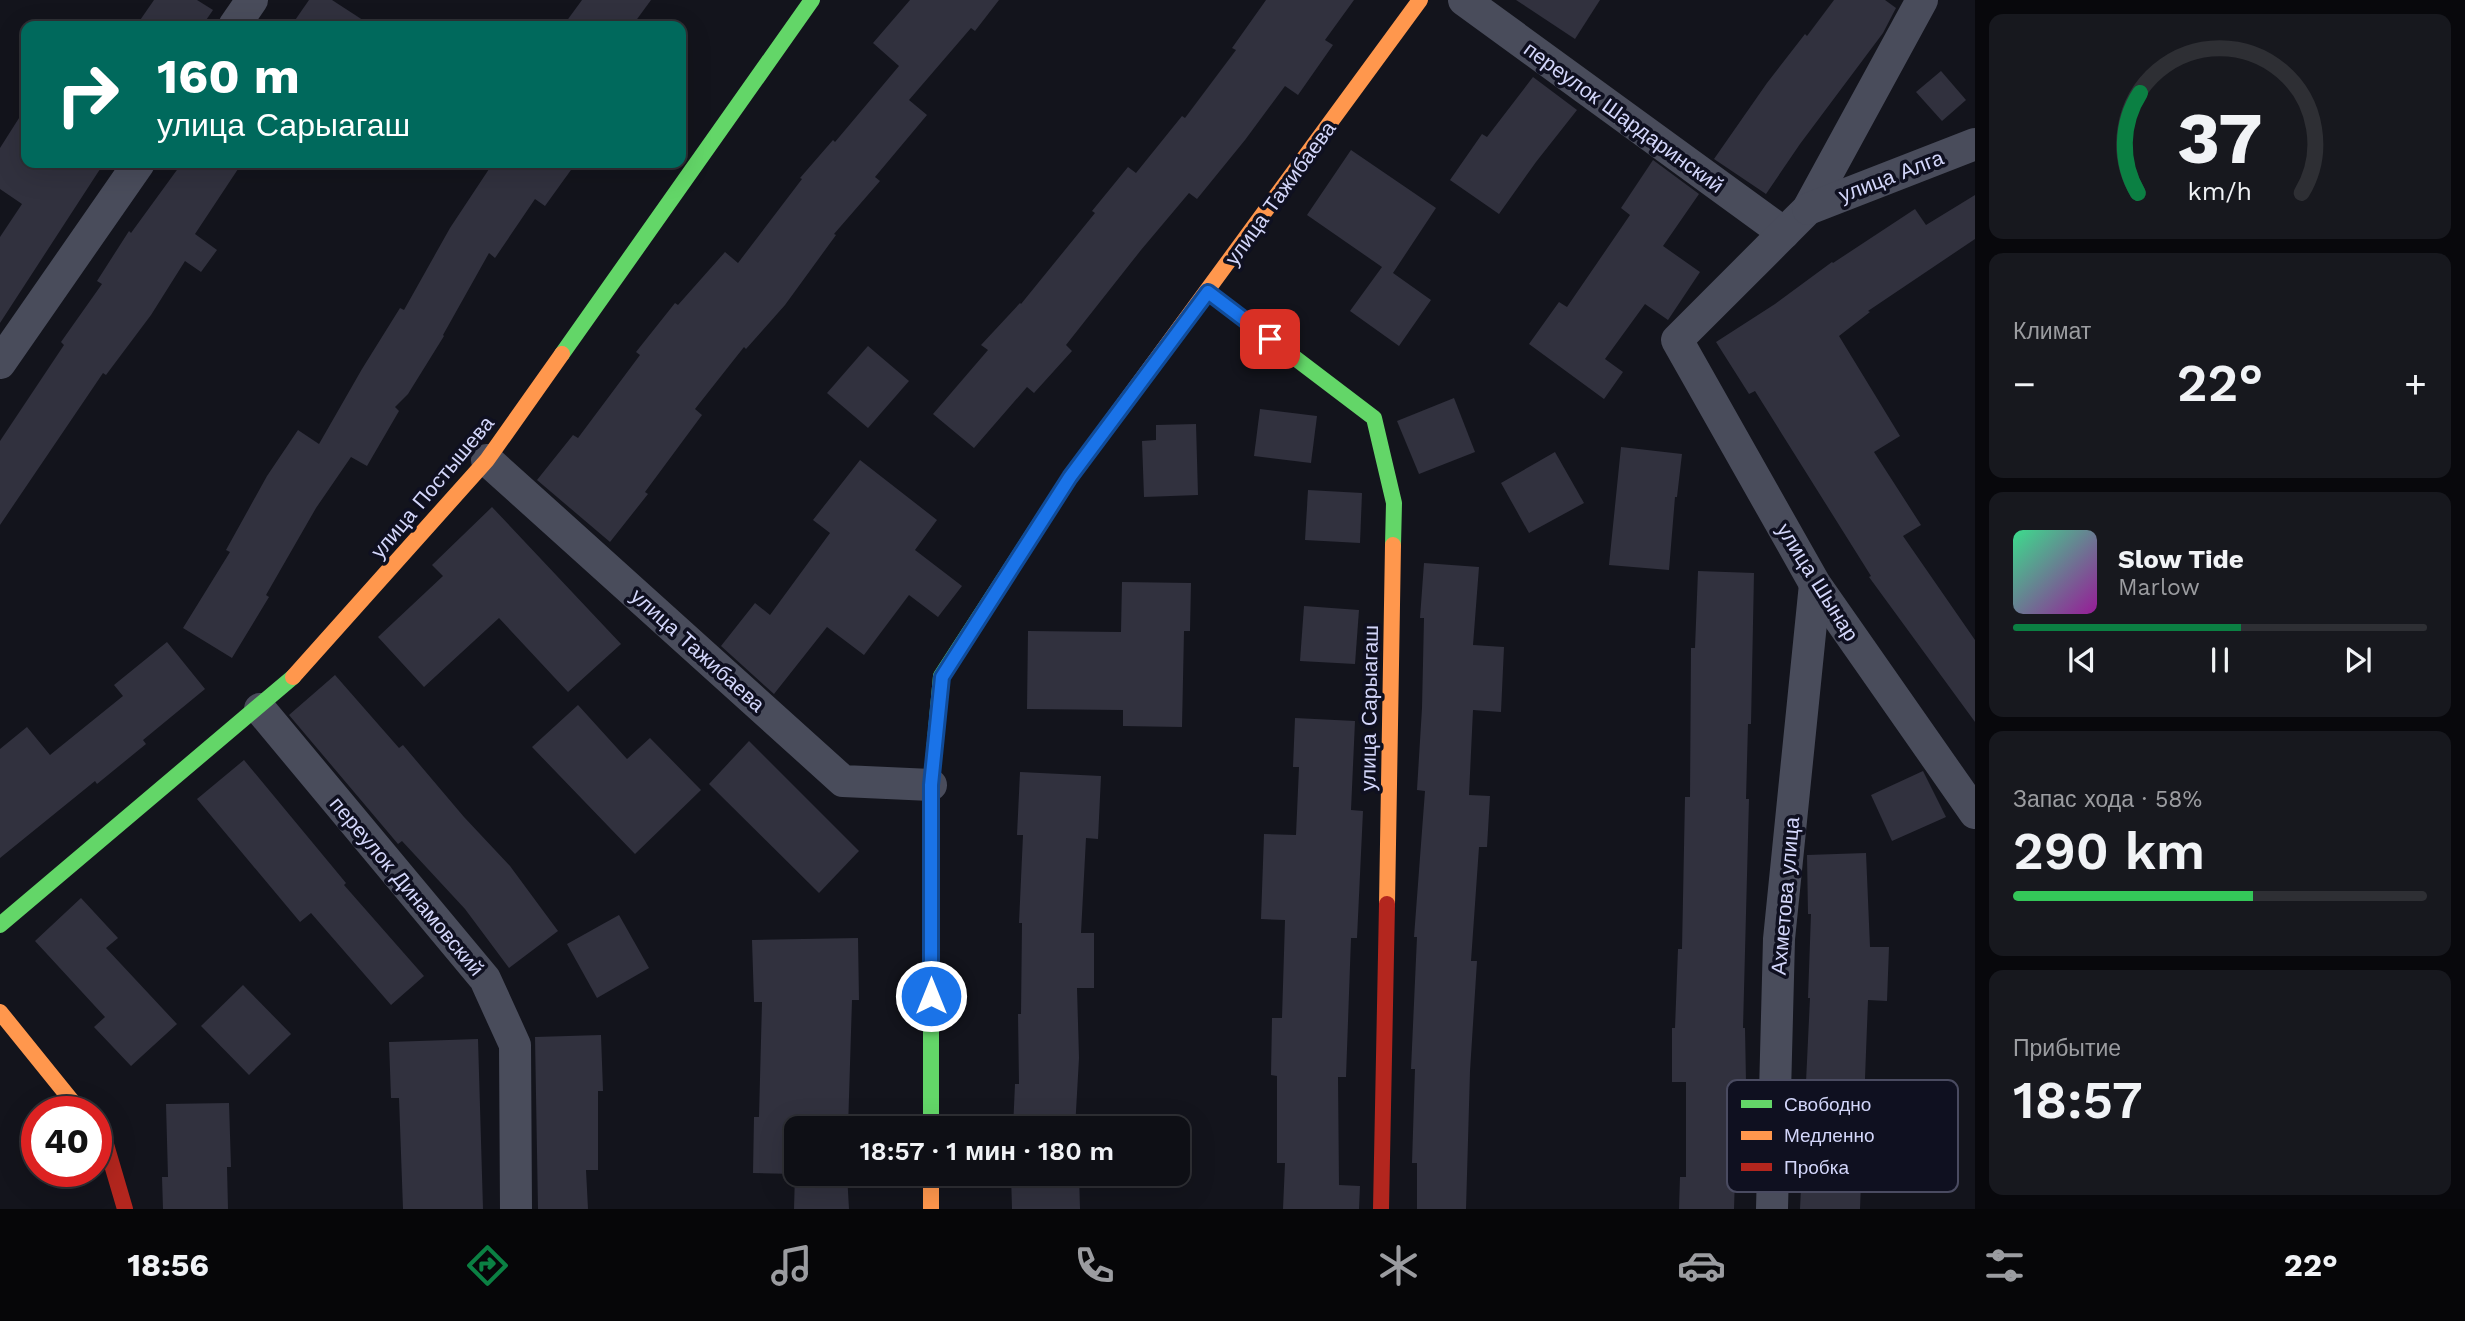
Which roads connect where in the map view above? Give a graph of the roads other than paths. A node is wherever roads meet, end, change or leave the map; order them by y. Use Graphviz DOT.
graph roads {
  1 [pos="252,0"];
  2 [pos="812,0"];
  3 [pos="1420,0"];
  4 [pos="1464,0"];
  5 [pos="1922,0"];
  6 [pos="237,21"];
  7 [pos="1975,144"];
  8 [pos="136,168"];
  9 [pos="1808,209"];
  10 [pos="1784,233"];
  11 [pos="1208,292"];
  12 [pos="0,363"];
  13 [pos="487,460"];
  14 [pos="1815,584"];
  15 [pos="260,709"];
  16 [pos="931,785"];
  17 [pos="1975,813"];
  18 [pos="0,925"];
  19 [pos="0,1012"];
  20 [pos="1775,1080"];
  21 [pos="68,1096"];
  22 [pos="931,1116"];
  23 [pos="112,1165"];
  24 [pos="931,1186"];
  25 [pos="125,1209"];
  26 [pos="516,1209"];
  27 [pos="931,1209"];
  28 [pos="1381,1209"];
  1 -- 6 [label="street"];
  2 -- 13 [label="street, улица Постышева"];
  3 -- 11 [label="street, улица Тажибаева"];
  4 -- 10 [label="street, переулок Шардаринский"];
  5 -- 9 [label="street"];
  7 -- 9 [label="street, улица Алга"];
  8 -- 12 [label="street"];
  9 -- 10 [label="street"];
  10 -- 14 [label="street, улица Шынар"];
  11 -- 16 [label="street, улица Тажибаева"];
  11 -- 28 [label="street, улица Сарыагаш"];
  13 -- 15 [label="street, улица Постышева"];
  13 -- 16 [label="street, улица Тажибаева"];
  14 -- 17 [label="street, улица Шынар"];
  14 -- 20 [label="street, Ахметова улица"];
  15 -- 18 [label="street, улица Постышева"];
  15 -- 26 [label="street, переулок Динамовский"];
  16 -- 22 [label="street, улица Тажибаева"];
  19 -- 21 [label="street"];
  23 -- 25 [label="street"];
  24 -- 27 [label="street"];
}
